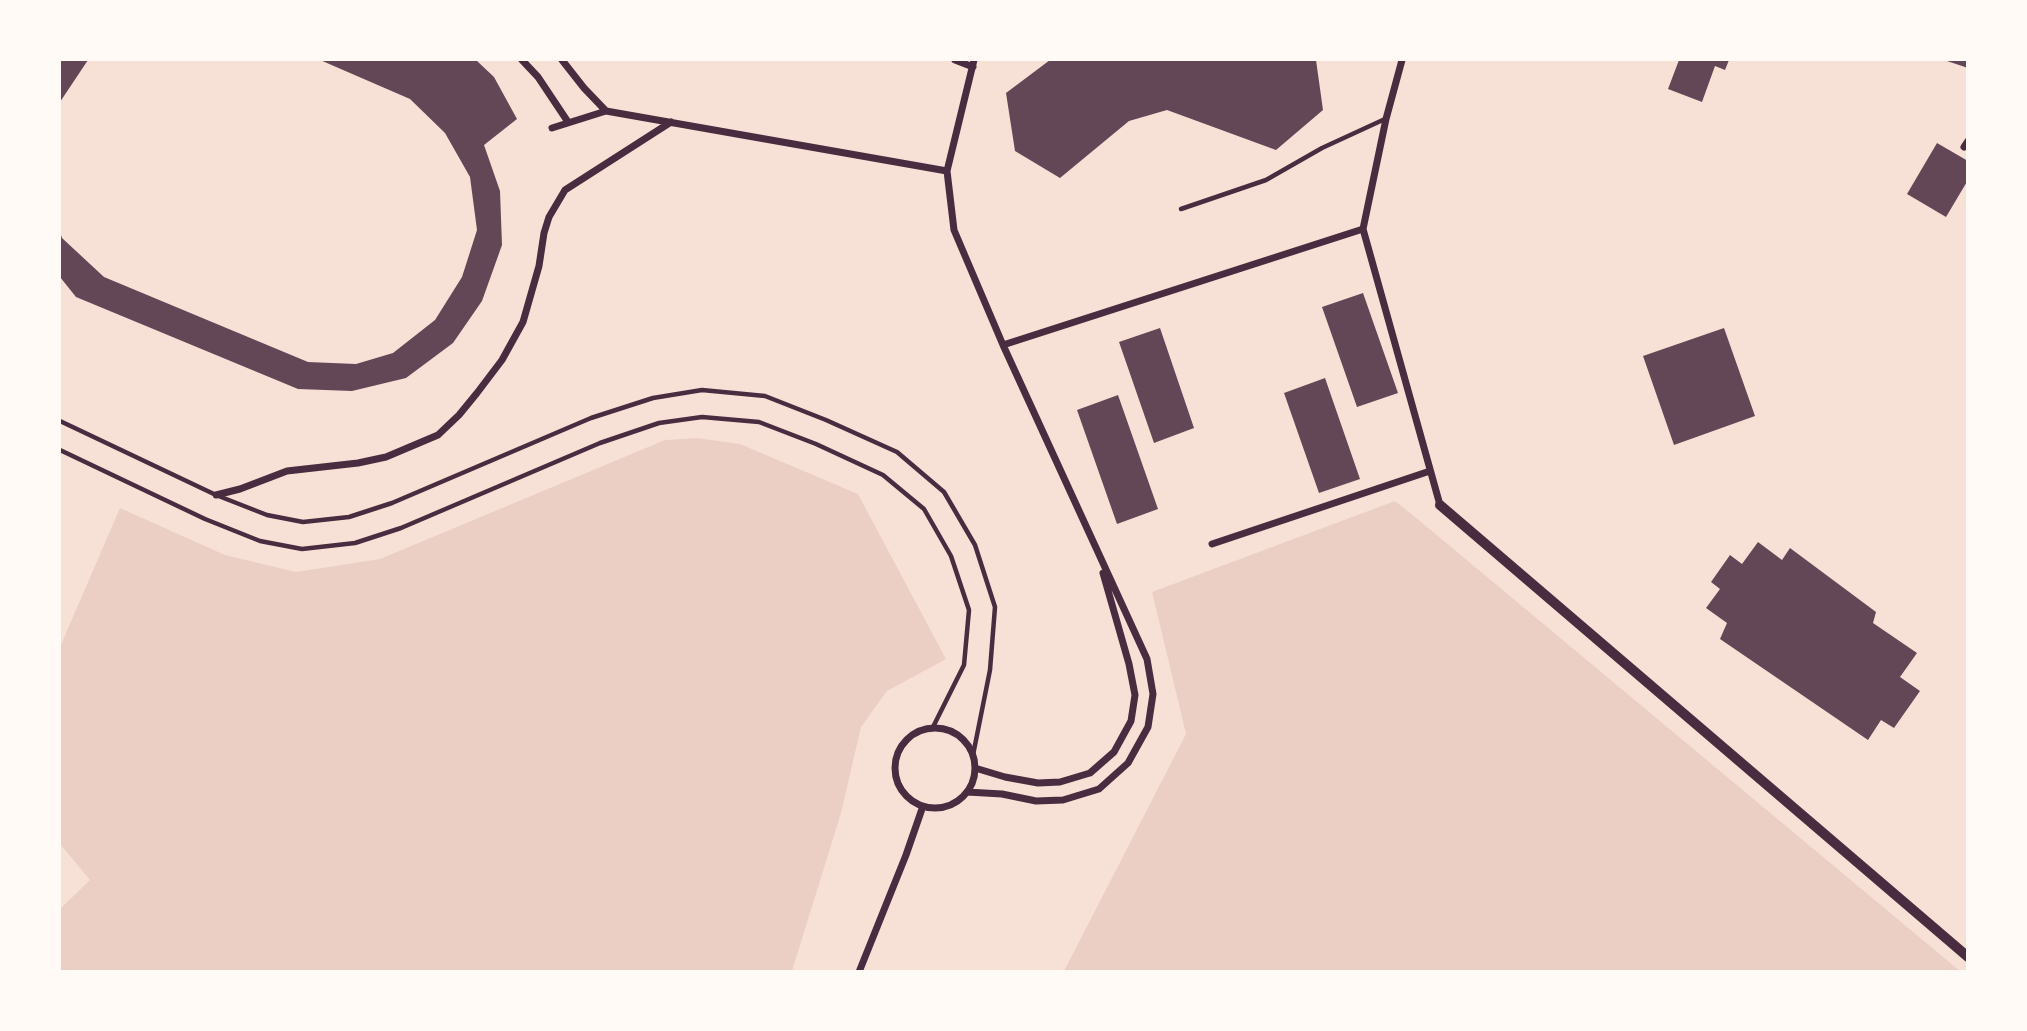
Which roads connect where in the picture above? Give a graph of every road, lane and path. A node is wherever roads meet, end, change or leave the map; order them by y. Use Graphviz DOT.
graph roads {
  1 [pos="522,60"];
  2 [pos="562,60"];
  3 [pos="955,60"];
  4 [pos="1402,60"];
  5 [pos="974,63"];
  6 [pos="606,111"];
  7 [pos="1386,119"];
  8 [pos="568,122"];
  9 [pos="671,122"];
  10 [pos="552,128"];
  11 [pos="947,171"];
  12 [pos="1181,209"];
  13 [pos="1363,229"];
  14 [pos="1003,345"];
  15 [pos="60,421"];
  16 [pos="60,450"];
  17 [pos="1430,471"];
  18 [pos="216,495"];
  19 [pos="1440,505"];
  20 [pos="1212,544"];
  21 [pos="1096,549"];
  22 [pos="933,727"];
  23 [pos="973,755"];
  24 [pos="975,768"];
  25 [pos="967,792"];
  26 [pos="923,806"];
  27 [pos="1968,957"];
  28 [pos="859,971"];
  1 -- 8 [label="street"];
  2 -- 6 [label="street"];
  3 -- 5 [label="street"];
  4 -- 7 [label="street"];
  5 -- 11 [label="street"];
  6 -- 8 [label="street"];
  6 -- 9 [label="street"];
  7 -- 12 [label="lane"];
  7 -- 13 [label="street"];
  8 -- 10 [label="street"];
  9 -- 11 [label="street"];
  9 -- 18 [label="street"];
  11 -- 14 [label="street"];
  13 -- 14 [label="street"];
  13 -- 17 [label="street"];
  14 -- 21 [label="street"];
  15 -- 18 [label="lane"];
  16 -- 22 [label="lane"];
  17 -- 19 [label="street"];
  17 -- 20 [label="street"];
  18 -- 23 [label="lane"];
  19 -- 27 [label="street"];
  21 -- 24 [label="street"];
  21 -- 25 [label="street"];
  22 -- 23 [label="street"];
  22 -- 26 [label="street"];
  23 -- 24 [label="street"];
  24 -- 25 [label="street"];
  25 -- 26 [label="street"];
  26 -- 28 [label="street"];
}
